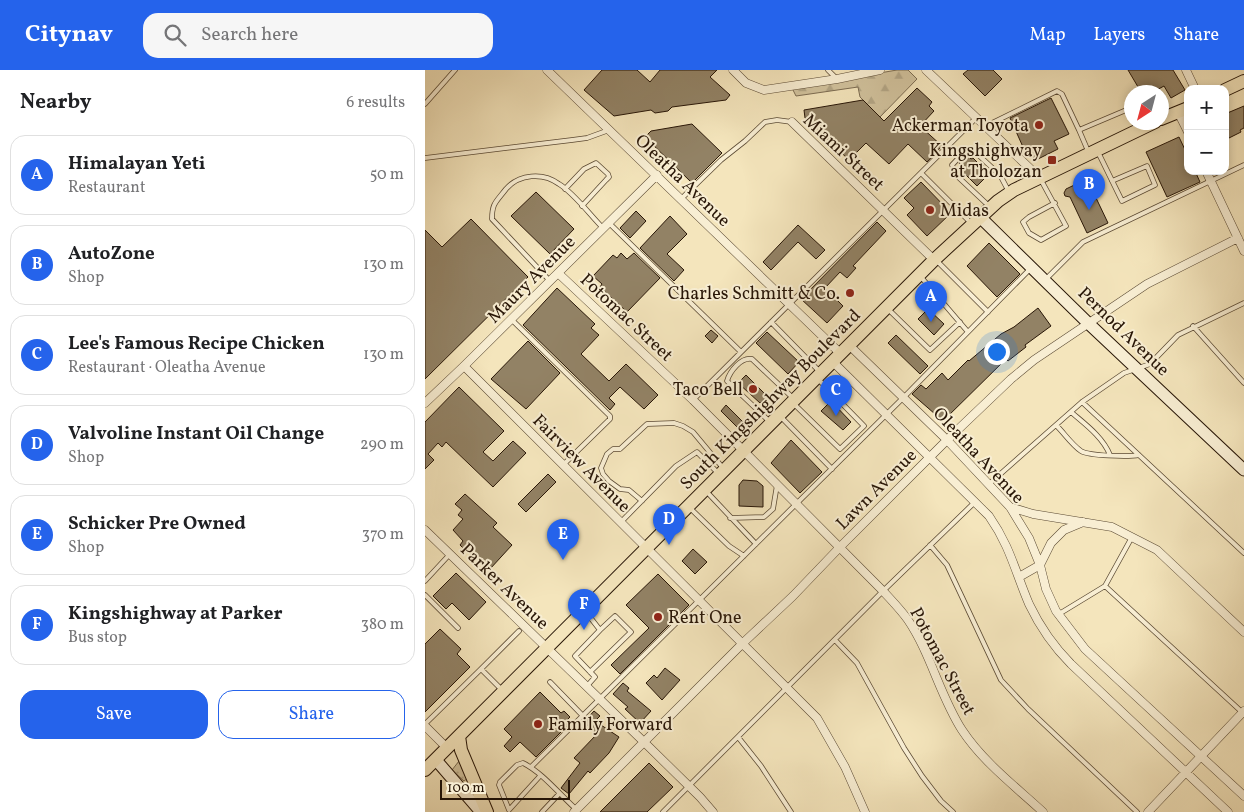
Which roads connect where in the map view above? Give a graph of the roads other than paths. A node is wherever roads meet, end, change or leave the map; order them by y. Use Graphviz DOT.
graph roads {
  1 [pos="455,70"];
  2 [pos="547,70"];
  3 [pos="733,70"];
  4 [pos="828,70"];
  5 [pos="880,70"];
  6 [pos="926,70"];
  7 [pos="1186,70"];
  8 [pos="837,79"];
  9 [pos="1244,81"];
  10 [pos="1193,85"];
  11 [pos="1229,88"];
  12 [pos="425,104"];
  13 [pos="1183,110"];
  14 [pos="1124,111"];
  15 [pos="1169,116"];
  16 [pos="976,118"];
  17 [pos="792,122"];
  18 [pos="985,126"];
  19 [pos="609,130"];
  20 [pos="1079,130"];
  21 [pos="1138,130"];
  22 [pos="1188,130"];
  23 [pos="1093,152"];
  24 [pos="425,158"];
  25 [pos="1244,165"];
  26 [pos="921,173"];
  27 [pos="1208,175"];
  28 [pos="657,176"];
  29 [pos="1040,178"];
  30 [pos="1112,181"];
  31 [pos="1211,181"];
  32 [pos="565,189"];
  33 [pos="1010,193"];
  34 [pos="681,199"];
  35 [pos="1055,203"];
  36 [pos="582,206"];
  37 [pos="991,208"];
  38 [pos="883,210"];
  39 [pos="976,221"];
  40 [pos="606,225"];
  41 [pos="1238,238"];
  42 [pos="1244,251"];
  43 [pos="935,260"];
  44 [pos="1032,267"];
  45 [pos="558,273"];
  46 [pos="919,276"];
  47 [pos="1045,280"];
  48 [pos="550,281"];
  49 [pos="1244,303"];
  50 [pos="789,304"];
  51 [pos="887,308"];
  52 [pos="988,312"];
  53 [pos="511,319"];
  54 [pos="771,322"];
  55 [pos="960,322"];
  56 [pos="1088,323"];
  57 [pos="1193,326"];
  58 [pos="968,332"];
  59 [pos="741,352"];
  60 [pos="841,354"];
  61 [pos="464,366"];
  62 [pos="1138,369"];
  63 [pos="819,376"];
  64 [pos="1244,383"];
  65 [pos="903,398"];
  66 [pos="693,400"];
  67 [pos="793,401"];
  68 [pos="425,402"];
  69 [pos="1082,402"];
  70 [pos="1071,412"];
  71 [pos="886,415"];
  72 [pos="775,419"];
  73 [pos="1056,425"];
  74 [pos="947,440"];
  75 [pos="744,450"];
  76 [pos="1110,455"];
  77 [pos="1139,455"];
  78 [pos="930,458"];
  79 [pos="563,466"];
  80 [pos="832,469"];
  81 [pos="1244,470"];
  82 [pos="722,472"];
  83 [pos="777,483"];
  84 [pos="989,484"];
  85 [pos="704,490"];
  86 [pos="642,501"];
  87 [pos="975,502"];
  88 [pos="797,503"];
  89 [pos="688,506"];
  90 [pos="1010,507"];
  91 [pos="731,518"];
  92 [pos="1085,521"];
  93 [pos="620,523"];
  94 [pos="425,530"];
  95 [pos="1132,537"];
  96 [pos="756,544"];
  97 [pos="929,545"];
  98 [pos="840,547"];
  99 [pos="646,548"];
  100 [pos="1244,553"];
  101 [pos="450,554"];
  102 [pos="744,556"];
  103 [pos="1041,566"];
  104 [pos="1019,577"];
  105 [pos="425,580"];
  106 [pos="1105,586"];
  107 [pos="883,591"];
  108 [pos="426,598"];
  109 [pos="700,601"];
  110 [pos="584,610"];
  111 [pos="1058,614"];
  112 [pos="457,628"];
  113 [pos="600,630"];
  114 [pos="519,631"];
  115 [pos="1244,632"];
  116 [pos="835,640"];
  117 [pos="743,643"];
  118 [pos="547,647"];
  119 [pos="581,662"];
  120 [pos="481,669"];
  121 [pos="571,671"];
  122 [pos="590,672"];
  123 [pos="550,682"];
  124 [pos="586,686"];
  125 [pos="787,687"];
  126 [pos="503,691"];
  127 [pos="600,699"];
  128 [pos="1244,713"];
  129 [pos="583,716"];
  130 [pos="425,725"];
  131 [pos="459,736"];
  132 [pos="738,737"];
  133 [pos="645,743"];
  134 [pos="447,748"];
  135 [pos="1201,756"];
  136 [pos="436,760"];
  137 [pos="531,767"];
  138 [pos="425,770"];
  139 [pos="1186,773"];
  140 [pos="540,776"];
  141 [pos="688,786"];
  142 [pos="559,794"];
  143 [pos="1244,796"];
  144 [pos="509,811"];
  145 [pos="577,811"];
  146 [pos="481,812"];
  147 [pos="487,812"];
  148 [pos="542,812"];
  149 [pos="663,812"];
  150 [pos="713,812"];
  151 [pos="791,812"];
  152 [pos="865,812"];
  153 [pos="953,812"];
  154 [pos="1043,812"];
  155 [pos="1137,812"];
  156 [pos="1148,812"];
  157 [pos="1228,812"];
  1 -- 12 [label="lane"];
  2 -- 19 [label="street, Oleatha Avenue"];
  3 -- 8 [label="street"];
  4 -- 8 [label="lane"];
  5 -- 8 [label="street"];
  6 -- 16 [label="street"];
  7 -- 10 [label="street"];
  9 -- 11 [label="main road"];
  13 -- 15 [label="main road"];
  13 -- 22 [label="street"];
  14 -- 20 [label="lane"];
  16 -- 18 [label="street"];
  16 -- 26 [label="lane"];
  17 -- 34 [label="lane, Miami Street"];
  17 -- 38 [label="street, Miami Street"];
  18 -- 20 [label="lane"];
  18 -- 29 [label="street"];
  19 -- 24 [label="lane"];
  19 -- 28 [label="street, Oleatha Avenue"];
  20 -- 23 [label="lane"];
  21 -- 23 [label="main road, South Kingshighway Boulevard"];
  23 -- 29 [label="main road, South Kingshighway Boulevard"];
  23 -- 30 [label="lane"];
  25 -- 31 [label="lane"];
  26 -- 38 [label="lane"];
  26 -- 39 [label="lane"];
  27 -- 31 [label="street"];
  28 -- 34 [label="street, Oleatha Avenue"];
  28 -- 40 [label="street, Maury Avenue"];
  29 -- 33 [label="main road, South Kingshighway Boulevard"];
  29 -- 35 [label="lane"];
  30 -- 30 [label="lane"];
  31 -- 41 [label="street"];
  31 -- 47 [label="lane"];
  32 -- 36 [label="lane"];
  32 -- 36 [label="lane"];
  32 -- 48 [label="lane"];
  33 -- 37 [label="main road, South Kingshighway Boulevard"];
  33 -- 37 [label="lane"];
  34 -- 50 [label="street, Oleatha Avenue"];
  35 -- 35 [label="lane"];
  36 -- 40 [label="lane"];
  37 -- 39 [label="main road, South Kingshighway Boulevard"];
  38 -- 43 [label="street, Miami Street"];
  38 -- 50 [label="lane"];
  39 -- 43 [label="main road, South Kingshighway Boulevard"];
  39 -- 44 [label="street, Pernod Avenue"];
  40 -- 45 [label="street, Maury Avenue"];
  40 -- 59 [label="lane"];
  41 -- 42 [label="street"];
  41 -- 56 [label="street, Lawn Avenue"];
  43 -- 46 [label="main road, South Kingshighway Boulevard"];
  43 -- 52 [label="lane"];
  44 -- 47 [label="street, Pernod Avenue"];
  44 -- 52 [label="lane"];
  45 -- 48 [label="street, Maury Avenue"];
  45 -- 66 [label="street, Potomac Street"];
  46 -- 51 [label="main road, South Kingshighway Boulevard"];
  46 -- 55 [label="lane"];
  47 -- 56 [label="street, Pernod Avenue"];
  48 -- 53 [label="street, Maury Avenue"];
  49 -- 57 [label="lane"];
  50 -- 54 [label="lane"];
  50 -- 60 [label="street, Oleatha Avenue"];
  51 -- 55 [label="lane"];
  51 -- 60 [label="main road, South Kingshighway Boulevard"];
  52 -- 58 [label="lane"];
  53 -- 61 [label="street, Maury Avenue"];
  53 -- 79 [label="lane"];
  54 -- 59 [label="lane"];
  54 -- 63 [label="lane"];
  55 -- 58 [label="lane"];
  56 -- 62 [label="street, Pernod Avenue"];
  56 -- 74 [label="street, Lawn Avenue"];
  57 -- 62 [label="lane"];
  57 -- 64 [label="lane"];
  58 -- 65 [label="lane"];
  59 -- 66 [label="lane"];
  60 -- 63 [label="main road, South Kingshighway Boulevard"];
  60 -- 65 [label="street, Oleatha Avenue"];
  60 -- 71 [label="street, Oleatha Avenue"];
  61 -- 68 [label="street, Maury Avenue"];
  61 -- 79 [label="street, Fairview Avenue"];
  62 -- 69 [label="lane"];
  62 -- 81 [label="street, Pernod Avenue"];
  63 -- 67 [label="main road, South Kingshighway Boulevard"];
  63 -- 67 [label="lane"];
  65 -- 71 [label="lane"];
  65 -- 74 [label="street, Oleatha Avenue"];
  66 -- 75 [label="street, Potomac Street"];
  67 -- 72 [label="main road, South Kingshighway Boulevard"];
  67 -- 72 [label="lane"];
  69 -- 70 [label="lane"];
  69 -- 77 [label="lane"];
  70 -- 73 [label="lane"];
  70 -- 76 [label="lane"];
  71 -- 78 [label="street, Oleatha Avenue"];
  71 -- 80 [label="lane"];
  72 -- 75 [label="main road, South Kingshighway Boulevard"];
  72 -- 80 [label="lane"];
  73 -- 76 [label="lane"];
  73 -- 84 [label="lane"];
  74 -- 78 [label="street, Lawn Avenue"];
  74 -- 84 [label="street, Oleatha Avenue"];
  75 -- 82 [label="main road, South Kingshighway Boulevard"];
  75 -- 83 [label="street, Potomac Street"];
  76 -- 77 [label="lane"];
  77 -- 100 [label="lane"];
  78 -- 87 [label="street, Oleatha Avenue"];
  78 -- 98 [label="street, Lawn Avenue"];
  79 -- 93 [label="street, Fairview Avenue"];
  80 -- 88 [label="lane"];
  82 -- 85 [label="main road, South Kingshighway Boulevard"];
  82 -- 86 [label="lane"];
  82 -- 86 [label="lane"];
  83 -- 88 [label="street, Potomac Street"];
  83 -- 91 [label="lane"];
  84 -- 90 [label="street, Oleatha Avenue"];
  85 -- 89 [label="main road, South Kingshighway Boulevard"];
  85 -- 91 [label="lane"];
  86 -- 93 [label="lane"];
  87 -- 97 [label="lane"];
  87 -- 104 [label="street, Oleatha Avenue"];
  88 -- 96 [label="lane"];
  88 -- 98 [label="street, Potomac Street"];
  89 -- 99 [label="main road, South Kingshighway Boulevard"];
  89 -- 102 [label="lane"];
  90 -- 92 [label="street"];
  90 -- 103 [label="street, Oleatha Avenue"];
  91 -- 96 [label="lane"];
  92 -- 95 [label="street"];
  92 -- 103 [label="street"];
  93 -- 99 [label="street, Fairview Avenue"];
  94 -- 101 [label="street, Parker Avenue"];
  95 -- 106 [label="lane"];
  95 -- 115 [label="street"];
  96 -- 102 [label="lane"];
  97 -- 107 [label="lane"];
  97 -- 155 [label="lane"];
  98 -- 107 [label="street, Potomac Street"];
  98 -- 117 [label="street, Lawn Avenue"];
  99 -- 109 [label="street, Fairview Avenue"];
  99 -- 110 [label="main road, South Kingshighway Boulevard"];
  101 -- 105 [label="lane"];
  101 -- 118 [label="street, Parker Avenue"];
  102 -- 109 [label="lane"];
  103 -- 104 [label="street"];
  103 -- 111 [label="street, Oleatha Avenue"];
  104 -- 139 [label="street, Oleatha Avenue"];
  106 -- 111 [label="lane"];
  106 -- 128 [label="lane"];
  107 -- 116 [label="lane"];
  107 -- 154 [label="street, Potomac Street"];
  108 -- 112 [label="lane"];
  109 -- 117 [label="street, Fairview Avenue"];
  109 -- 127 [label="lane"];
  110 -- 113 [label="lane"];
  110 -- 118 [label="main road, South Kingshighway Boulevard"];
  111 -- 135 [label="street, Oleatha Avenue"];
  113 -- 119 [label="lane"];
  113 -- 122 [label="lane"];
  114 -- 120 [label="lane"];
  116 -- 125 [label="lane"];
  116 -- 153 [label="lane"];
  117 -- 125 [label="street, Fairview Avenue"];
  117 -- 133 [label="street, Lawn Avenue"];
  118 -- 121 [label="street, Parker Avenue"];
  118 -- 126 [label="main road, South Kingshighway Boulevard"];
  119 -- 121 [label="lane"];
  119 -- 122 [label="lane"];
  120 -- 126 [label="lane"];
  120 -- 130 [label="lane"];
  121 -- 124 [label="street, Parker Avenue"];
  122 -- 124 [label="lane"];
  123 -- 129 [label="lane"];
  124 -- 127 [label="street, Parker Avenue"];
  125 -- 132 [label="lane"];
  125 -- 152 [label="street, Fairview Avenue"];
  126 -- 131 [label="main road, South Kingshighway Boulevard"];
  127 -- 129 [label="lane"];
  127 -- 133 [label="street, Parker Avenue"];
  128 -- 135 [label="street"];
  129 -- 137 [label="lane"];
  130 -- 134 [label="street"];
  131 -- 134 [label="main road, South Kingshighway Boulevard"];
  131 -- 147 [label="main road"];
  132 -- 141 [label="lane"];
  132 -- 151 [label="lane"];
  133 -- 141 [label="street, Parker Avenue"];
  133 -- 145 [label="street, Lawn Avenue"];
  134 -- 136 [label="main road, South Kingshighway Boulevard"];
  135 -- 139 [label="street"];
  135 -- 143 [label="street, Oleatha Avenue"];
  136 -- 138 [label="main road, South Kingshighway Boulevard"];
  136 -- 146 [label="street"];
  137 -- 140 [label="lane"];
  137 -- 144 [label="lane"];
  139 -- 156 [label="street"];
  139 -- 157 [label="street, Oleatha Avenue"];
  140 -- 142 [label="lane"];
  140 -- 144 [label="lane"];
  141 -- 149 [label="lane"];
  141 -- 150 [label="street, Parker Avenue"];
  142 -- 145 [label="lane"];
  142 -- 148 [label="lane"];
}
